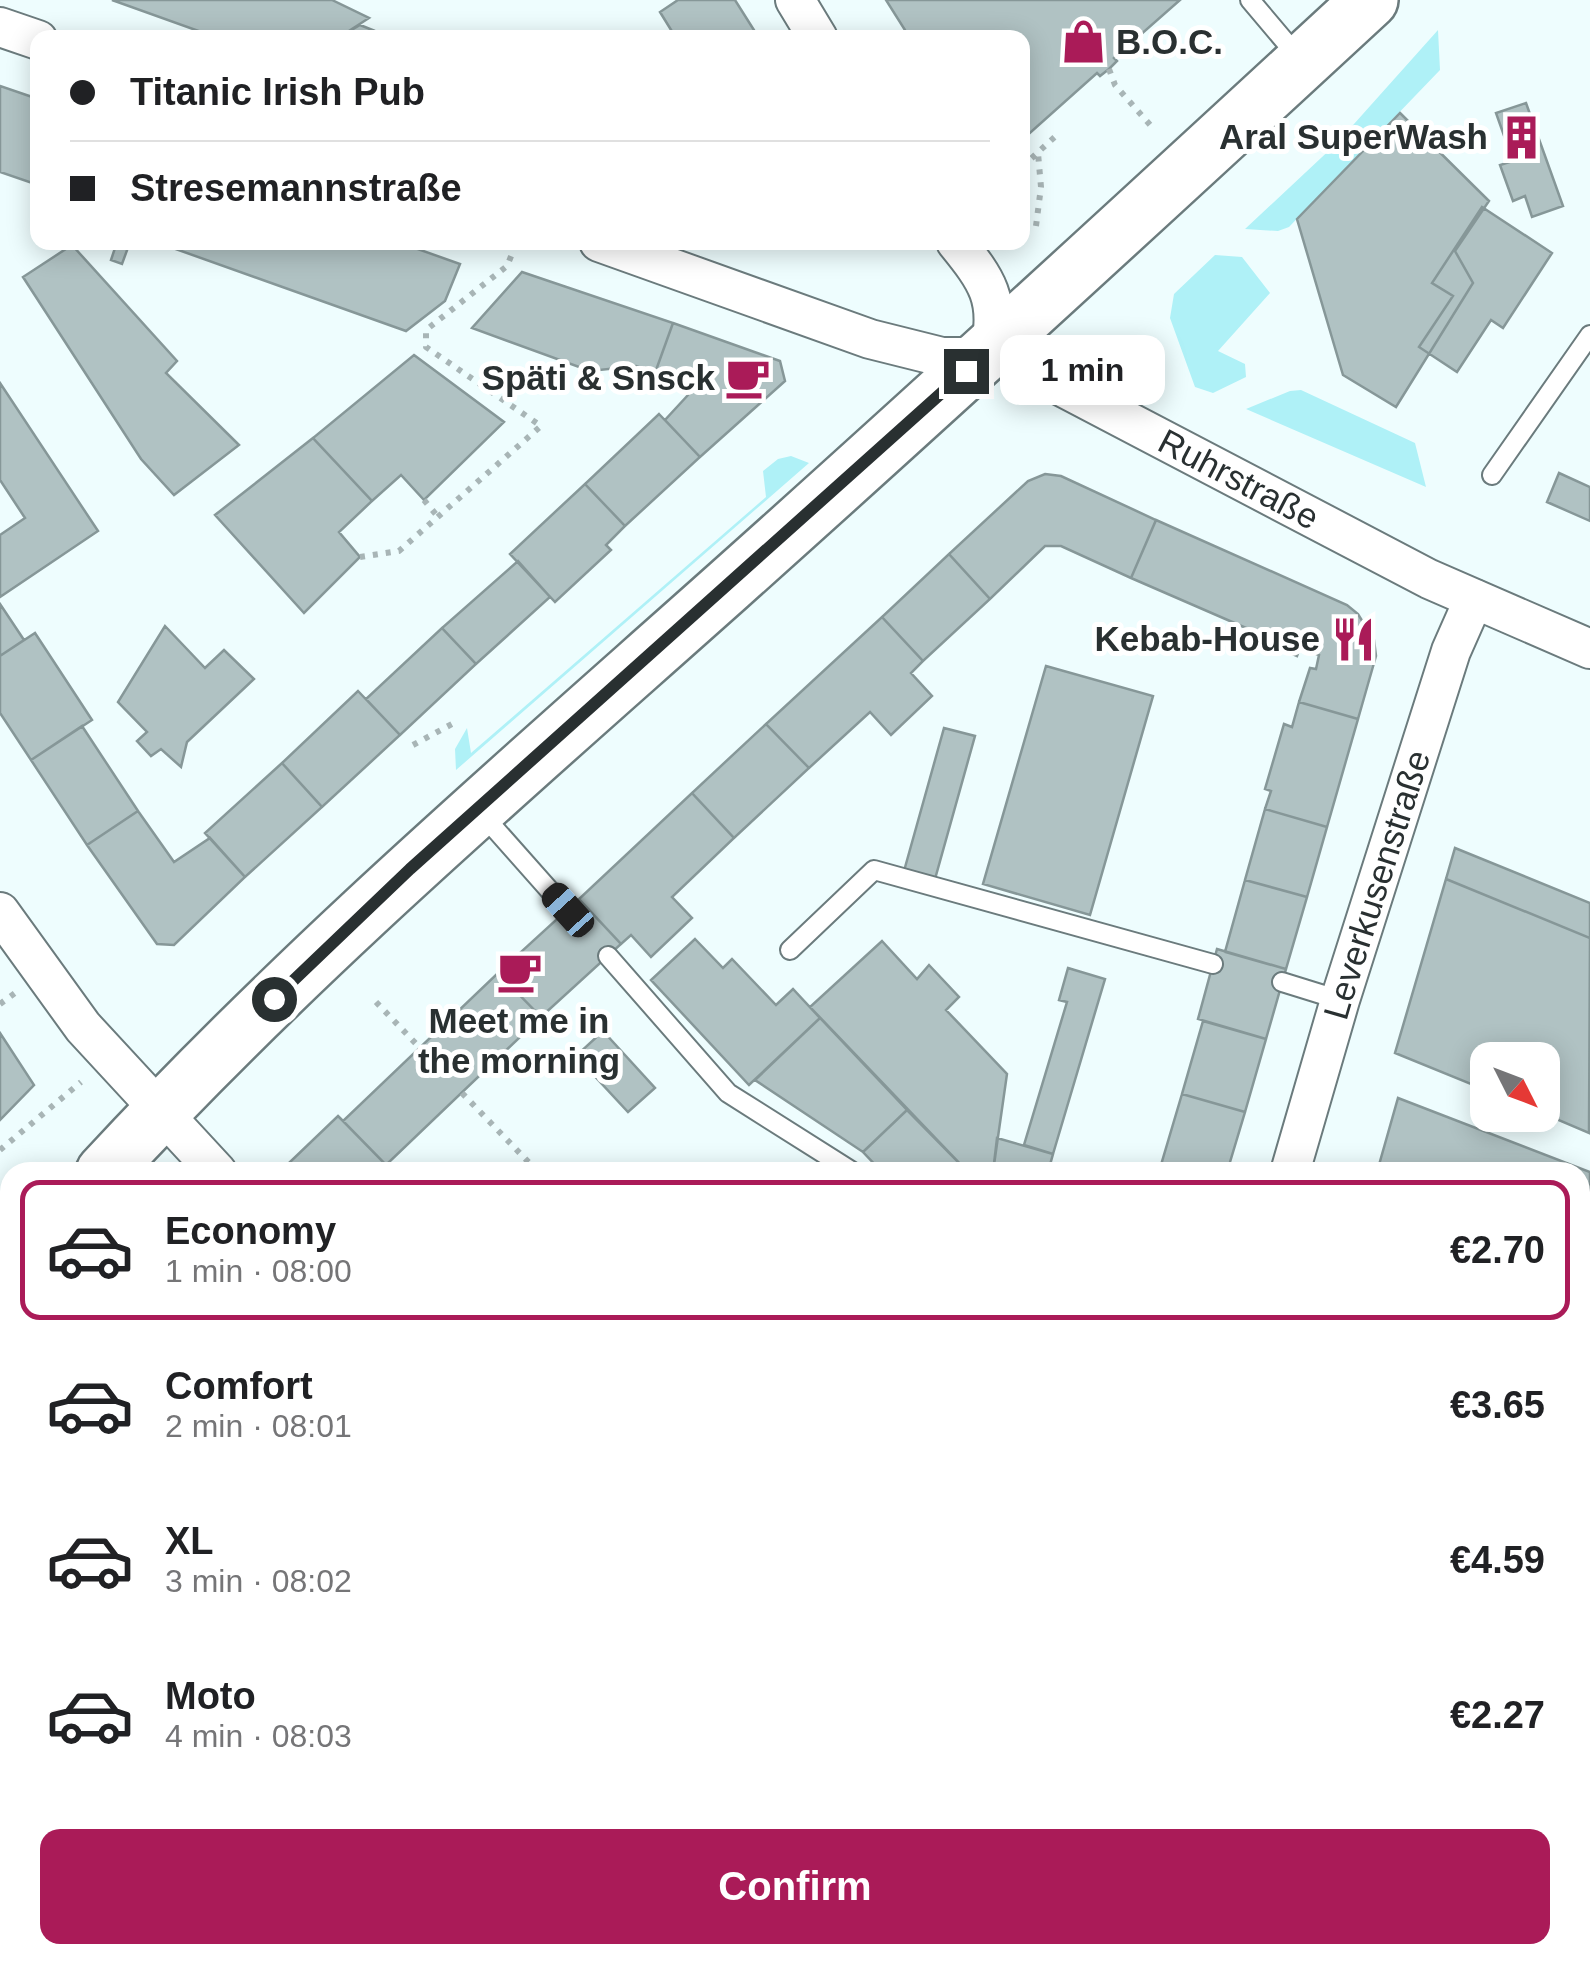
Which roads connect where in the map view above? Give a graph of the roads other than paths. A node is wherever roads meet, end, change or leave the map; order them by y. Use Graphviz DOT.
graph roads {
  1 [pos="795,0"];
  2 [pos="1250,0"];
  3 [pos="1370,0"];
  4 [pos="0,26"];
  5 [pos="813,30"];
  6 [pos="30,37"];
  7 [pos="1303,62"];
  8 [pos="621,250"];
  9 [pos="962,250"];
  10 [pos="1590,335"];
  11 [pos="990,349"];
  12 [pos="1492,475"];
  13 [pos="1474,599"];
  14 [pos="1590,650"];
  15 [pos="478,809"];
  16 [pos="568,910"];
  17 [pos="0,912"];
  18 [pos="790,950"];
  19 [pos="608,956"];
  20 [pos="1213,964"];
  21 [pos="1282,982"];
  22 [pos="1340,1000"];
  23 [pos="160,1114"];
  24 [pos="114,1162"];
  25 [pos="207,1162"];
  26 [pos="837,1162"];
  27 [pos="1293,1162"];
  1 -- 5 [label="street"];
  2 -- 7 [label="lane"];
  3 -- 7 [label="main road"];
  4 -- 6 [label="street"];
  7 -- 11 [label="main road"];
  8 -- 11 [label="street"];
  9 -- 11 [label="street"];
  10 -- 12 [label="lane"];
  11 -- 13 [label="street, Ruhrstraße"];
  11 -- 15 [label="main road"];
  13 -- 14 [label="street, Ruhrstraße"];
  13 -- 22 [label="street, Leverkusenstraße"];
  15 -- 16 [label="lane"];
  15 -- 23 [label="main road"];
  17 -- 23 [label="street"];
  18 -- 20 [label="lane"];
  19 -- 26 [label="lane"];
  21 -- 22 [label="lane"];
  22 -- 27 [label="street, Leverkusenstraße"];
  23 -- 24 [label="main road"];
  23 -- 25 [label="street"];
}
